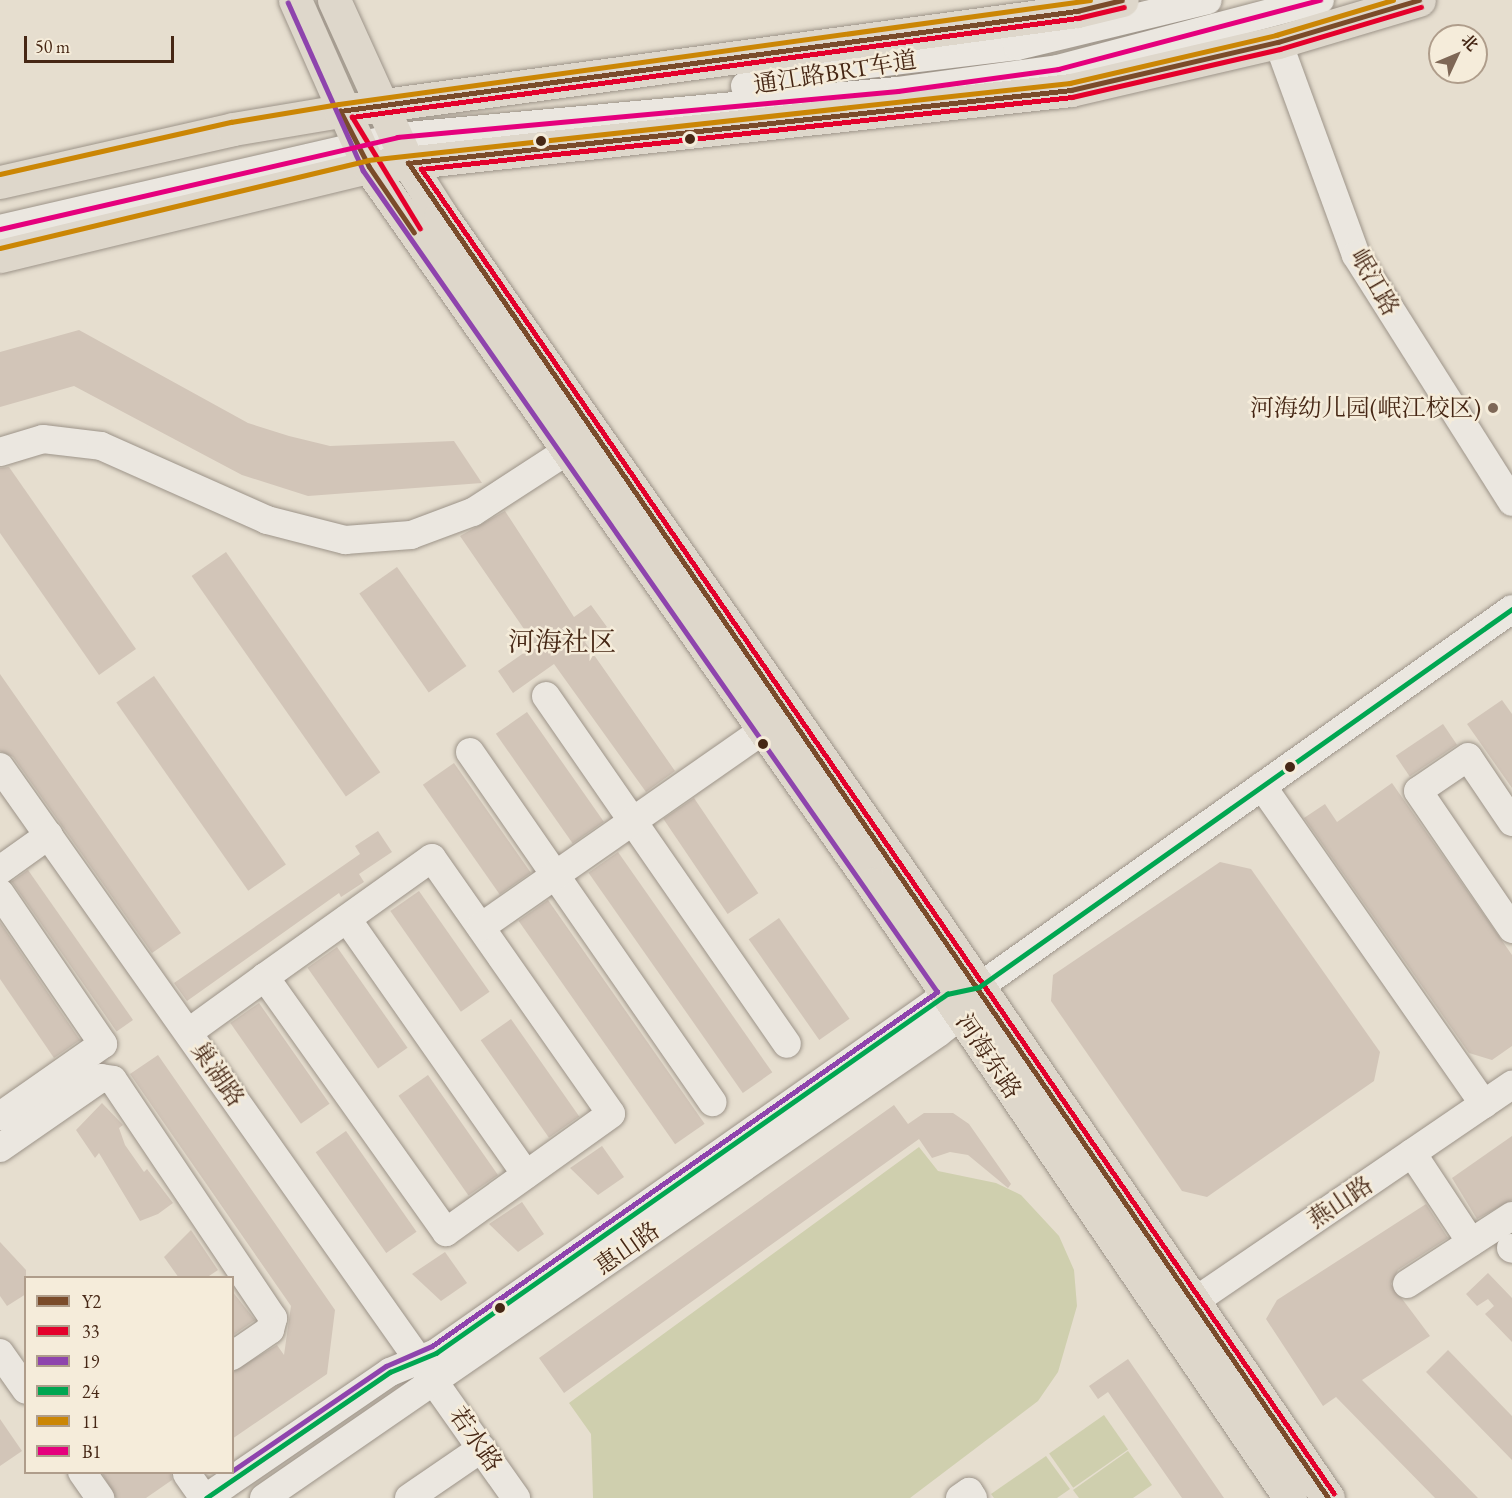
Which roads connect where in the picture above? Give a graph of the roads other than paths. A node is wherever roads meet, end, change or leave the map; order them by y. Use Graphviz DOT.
graph roads {
  1 [pos="295,0"];
  2 [pos="334,0"];
  3 [pos="1122,0"];
  4 [pos="1208,0"];
  5 [pos="1320,0"];
  6 [pos="1419,0"];
  7 [pos="919,33"];
  8 [pos="1278,42"];
  9 [pos="850,67"];
  10 [pos="395,133"];
  11 [pos="355,139"];
  12 [pos="0,182"];
  13 [pos="0,213"];
  14 [pos="0,230"];
  15 [pos="0,256"];
  16 [pos="567,451"];
  17 [pos="0,452"];
  18 [pos="1512,502"];
  19 [pos="1512,609"];
  20 [pos="546,696"];
  21 [pos="763,730"];
  22 [pos="470,752"];
  23 [pos="0,767"];
  24 [pos="1262,786"];
  25 [pos="632,821"];
  26 [pos="1512,822"];
  27 [pos="44,829"];
  28 [pos="0,852"];
  29 [pos="0,870"];
  30 [pos="555,875"];
  31 [pos="0,893"];
  32 [pos="347,919"];
  33 [pos="481,927"];
  34 [pos="1512,929"];
  35 [pos="265,977"];
  36 [pos="979,987"];
  37 [pos="954,1005"];
  38 [pos="189,1032"];
  39 [pos="787,1044"];
  40 [pos="1512,1085"];
  41 [pos="711,1102"];
  42 [pos="1484,1104"];
  43 [pos="0,1116"];
  44 [pos="0,1148"];
  45 [pos="1412,1153"];
  46 [pos="526,1175"];
  47 [pos="1512,1216"];
  48 [pos="1471,1242"];
  49 [pos="1407,1284"];
  50 [pos="1181,1311"];
  51 [pos="0,1353"];
  52 [pos="234,1355"];
  53 [pos="428,1370"];
  54 [pos="24,1387"];
  55 [pos="482,1448"];
  56 [pos="83,1474"];
  57 [pos="187,1474"];
  58 [pos="99,1498"];
  59 [pos="205,1498"];
  60 [pos="264,1498"];
  61 [pos="409,1498"];
  62 [pos="516,1498"];
  63 [pos="960,1498"];
  64 [pos="973,1498"];
  65 [pos="1290,1498"];
  66 [pos="1328,1498"];
  1 -- 11 [label="main road, 河海东路"];
  2 -- 10 [label="main road, 河海东路"];
  3 -- 7 [label="main road"];
  4 -- 9 [label="street, 通江路BRT车道"];
  5 -- 10 [label="street, 通江路BRT车道"];
  6 -- 8 [label="main road"];
  7 -- 9 [label="street"];
  7 -- 10 [label="main road"];
  8 -- 10 [label="main road"];
  8 -- 18 [label="street, 岷江路"];
  9 -- 10 [label="street, 通江路BRT车道"];
  10 -- 11 [label="main road"];
  10 -- 11 [label="main road"];
  10 -- 36 [label="main road, 河海东路"];
  11 -- 12 [label="main road"];
  11 -- 13 [label="street"];
  11 -- 14 [label="street"];
  11 -- 15 [label="main road"];
  11 -- 16 [label="main road, 河海东路"];
  16 -- 17 [label="street"];
  16 -- 21 [label="main road, 河海东路"];
  19 -- 24 [label="street, 惠山路"];
  20 -- 25 [label="street"];
  21 -- 25 [label="street"];
  21 -- 37 [label="main road, 河海东路"];
  22 -- 30 [label="street"];
  23 -- 27 [label="street, 巢湖路"];
  24 -- 36 [label="street, 惠山路"];
  24 -- 42 [label="street"];
  25 -- 30 [label="street"];
  25 -- 39 [label="street"];
  26 -- 34 [label="street"];
  27 -- 28 [label="street"];
  27 -- 29 [label="street"];
  27 -- 38 [label="street, 巢湖路"];
  30 -- 33 [label="street"];
  30 -- 41 [label="street"];
  31 -- 43 [label="street"];
  32 -- 33 [label="street"];
  32 -- 35 [label="street"];
  32 -- 46 [label="street"];
  33 -- 46 [label="street"];
  35 -- 38 [label="street"];
  35 -- 46 [label="street"];
  36 -- 37 [label="street, 惠山路"];
  36 -- 50 [label="main road, 河海东路"];
  37 -- 50 [label="main road, 河海东路"];
  37 -- 53 [label="street, 惠山路"];
  38 -- 53 [label="street, 巢湖路"];
  40 -- 42 [label="street, 燕山路"];
  42 -- 45 [label="street, 燕山路"];
  44 -- 52 [label="street"];
  45 -- 48 [label="street"];
  45 -- 50 [label="street, 燕山路"];
  47 -- 48 [label="street"];
  48 -- 49 [label="street"];
  50 -- 65 [label="main road, 河海东路"];
  50 -- 66 [label="main road, 河海东路"];
  51 -- 54 [label="street"];
  53 -- 55 [label="street, 若水路"];
  53 -- 59 [label="street, 惠山路"];
  53 -- 60 [label="street, 惠山路"];
  55 -- 61 [label="street"];
  55 -- 62 [label="street, 若水路"];
  56 -- 58 [label="street"];
  57 -- 59 [label="street"];
  63 -- 64 [label="street"];
}
